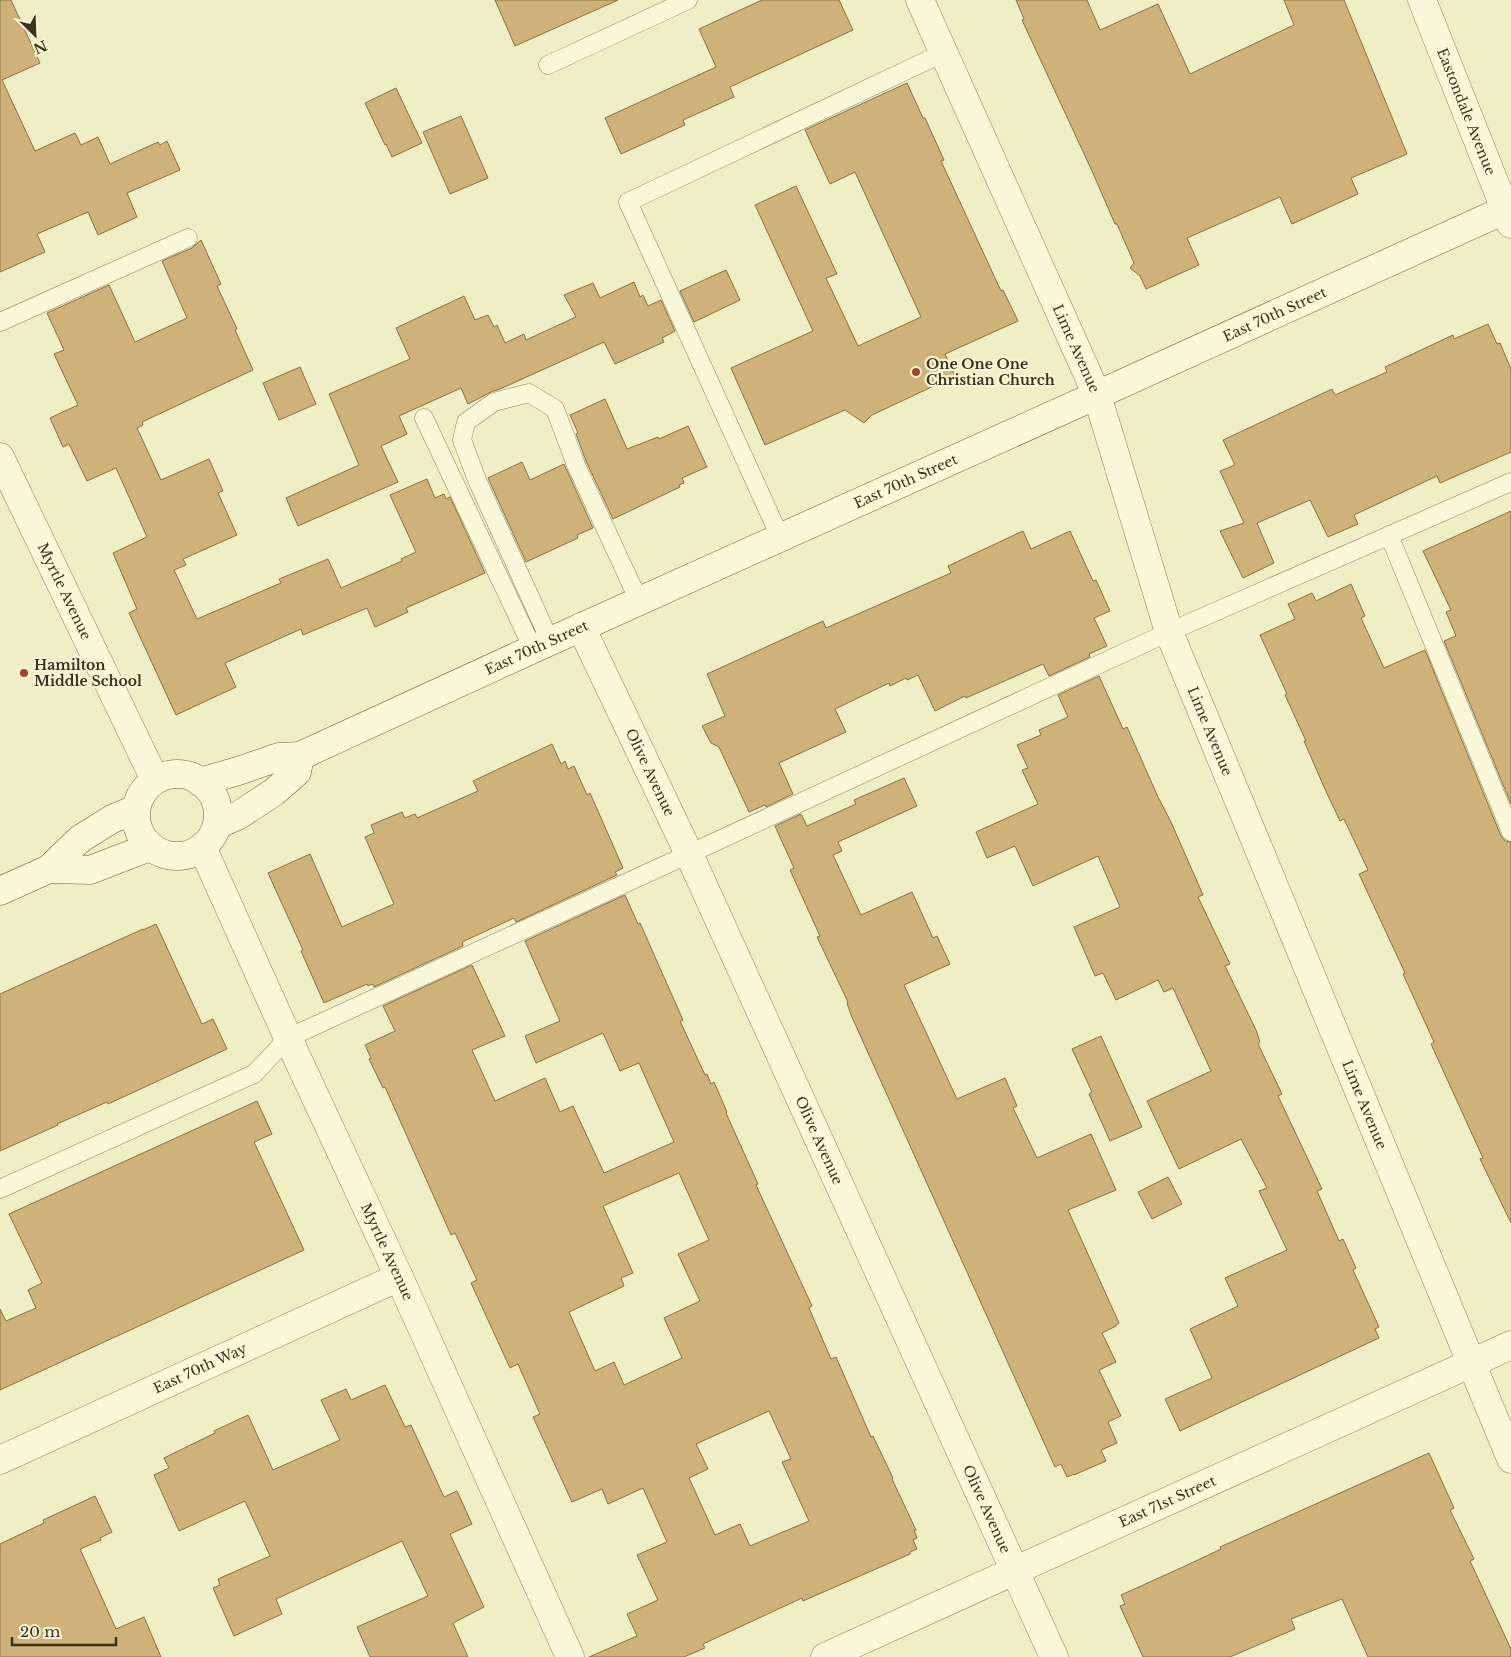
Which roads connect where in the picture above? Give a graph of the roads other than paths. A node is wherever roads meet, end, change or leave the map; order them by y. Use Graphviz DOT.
graph roads {
  1 [pos="688,0"];
  2 [pos="920,0"];
  3 [pos="1422,0"];
  4 [pos="943,53"];
  5 [pos="548,64"];
  6 [pos="1509,214"];
  7 [pos="188,238"];
  8 [pos="0,322"];
  9 [pos="1097,395"];
  10 [pos="424,418"];
  11 [pos="0,457"];
  12 [pos="1511,482"];
  13 [pos="1389,535"];
  14 [pos="780,538"];
  15 [pos="639,601"];
  16 [pos="582,627"];
  17 [pos="1169,632"];
  18 [pos="541,645"];
  19 [pos="300,756"];
  20 [pos="155,780"];
  21 [pos="200,782"];
  22 [pos="136,809"];
  23 [pos="1511,832"];
  24 [pos="209,836"];
  25 [pos="150,847"];
  26 [pos="690,854"];
  27 [pos="49,869"];
  28 [pos="0,891"];
  29 [pos="288,1038"];
  30 [pos="0,1189"];
  31 [pos="399,1277"];
  32 [pos="1511,1345"];
  33 [pos="1472,1363"];
  34 [pos="1511,1459"];
  35 [pos="0,1460"];
  36 [pos="1014,1571"];
  37 [pos="570,1657"];
  38 [pos="825,1657"];
  39 [pos="1054,1657"];
  1 -- 5 [label="lane"];
  2 -- 4 [label="street, Lime Avenue"];
  3 -- 6 [label="street, Eastondale Avenue"];
  4 -- 9 [label="street, Lime Avenue"];
  4 -- 14 [label="lane"];
  6 -- 9 [label="street, East 70th Street"];
  7 -- 8 [label="lane"];
  9 -- 14 [label="street, East 70th Street"];
  9 -- 17 [label="street, Lime Avenue"];
  10 -- 18 [label="lane"];
  11 -- 20 [label="street, Myrtle Avenue"];
  12 -- 13 [label="lane"];
  13 -- 17 [label="lane"];
  13 -- 23 [label="lane"];
  14 -- 15 [label="street, East 70th Street"];
  15 -- 16 [label="street, East 70th Street"];
  15 -- 18 [label="lane"];
  16 -- 18 [label="street, East 70th Street"];
  16 -- 26 [label="street, Olive Avenue"];
  17 -- 26 [label="lane"];
  17 -- 33 [label="street, Lime Avenue"];
  18 -- 19 [label="street, East 70th Street"];
  19 -- 21 [label="street, East 70th Street"];
  19 -- 24 [label="street"];
  20 -- 21 [label="street"];
  20 -- 22 [label="street"];
  21 -- 24 [label="street"];
  22 -- 25 [label="street"];
  22 -- 27 [label="street"];
  24 -- 25 [label="street"];
  24 -- 29 [label="street, Myrtle Avenue"];
  25 -- 27 [label="street"];
  26 -- 29 [label="lane"];
  26 -- 36 [label="street, Olive Avenue"];
  27 -- 28 [label="street"];
  29 -- 30 [label="lane"];
  29 -- 31 [label="street, Myrtle Avenue"];
  31 -- 35 [label="street, East 70th Way"];
  31 -- 37 [label="street, Myrtle Avenue"];
  32 -- 33 [label="street, East 71st Street"];
  33 -- 34 [label="street, Lime Avenue"];
  33 -- 36 [label="street, East 71st Street"];
  36 -- 38 [label="street, East 71st Street"];
  36 -- 39 [label="street, Olive Avenue"];
}
